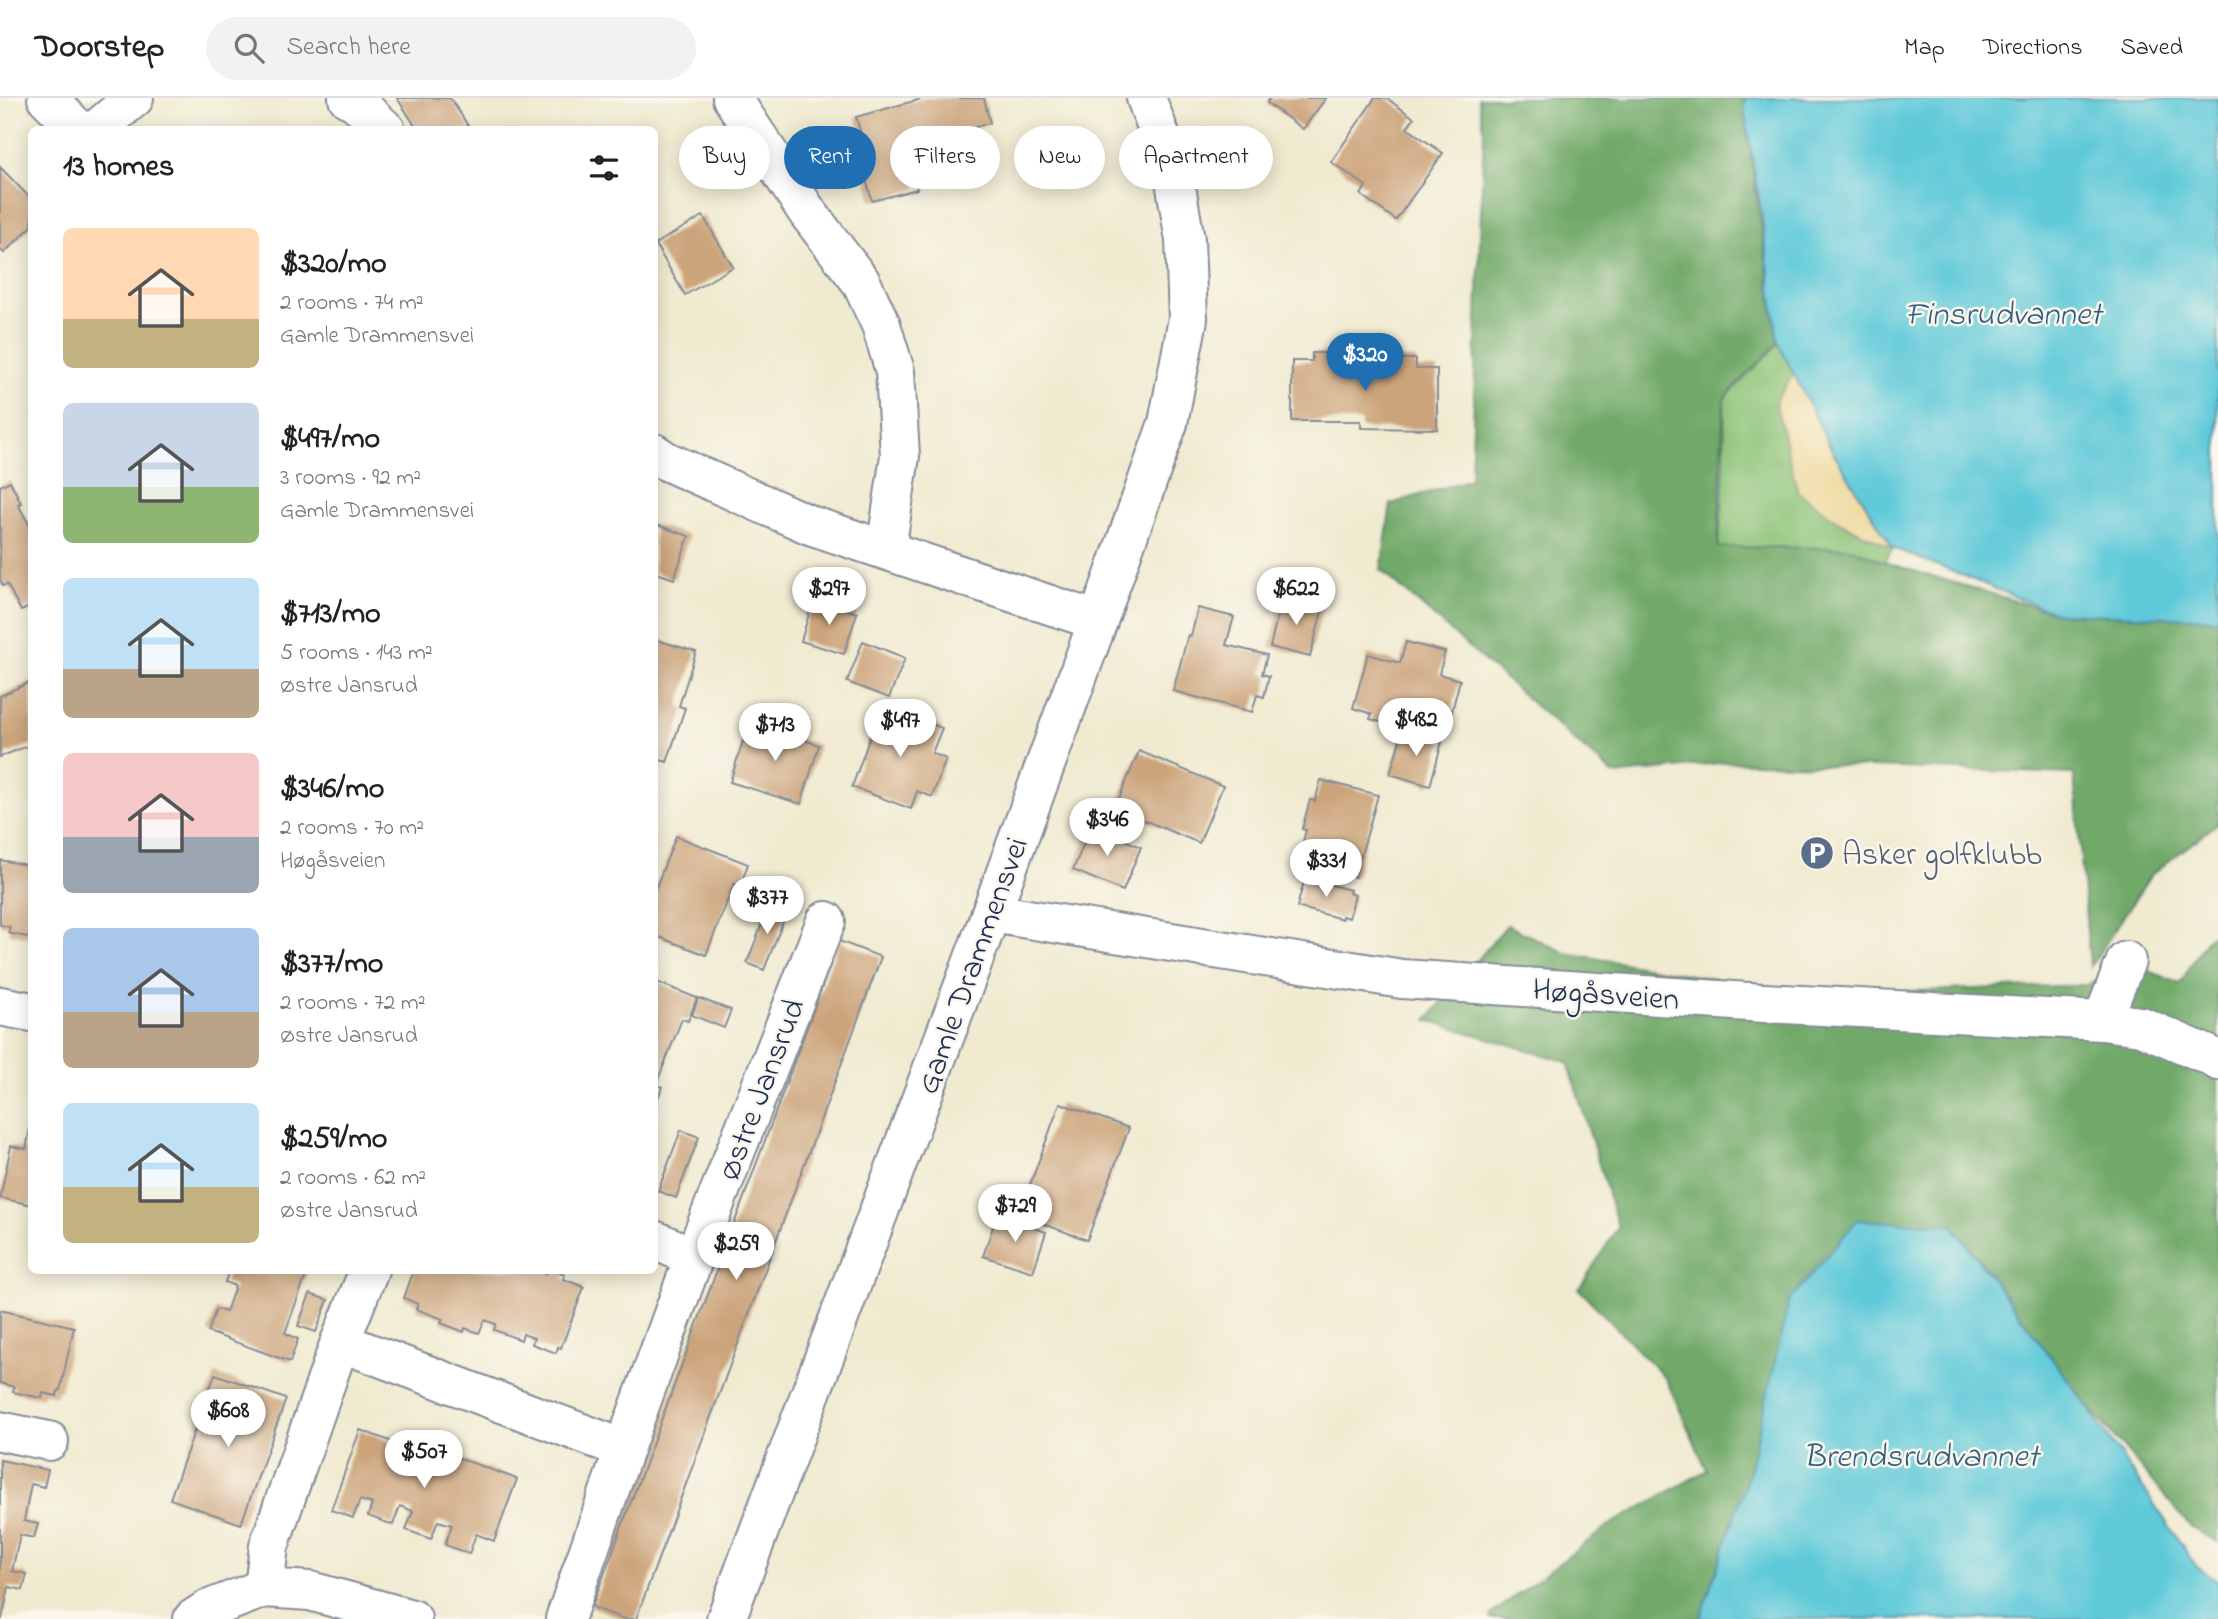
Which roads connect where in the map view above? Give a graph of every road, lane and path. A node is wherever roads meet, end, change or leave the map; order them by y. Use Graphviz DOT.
graph roads {
  1 [pos="47,98"];
  2 [pos="134,98"];
  3 [pos="348,98"];
  4 [pos="732,98"];
  5 [pos="1146,98"];
  6 [pos="75,126"];
  7 [pos="101,126"];
  8 [pos="382,126"];
  9 [pos="658,456"];
  10 [pos="886,550"];
  11 [pos="1098,621"];
  12 [pos="991,914"];
  13 [pos="826,921"];
  14 [pos="2126,961"];
  15 [pos="0,1006"];
  16 [pos="28,1011"];
  17 [pos="2102,1021"];
  18 [pos="2218,1061"];
  19 [pos="658,1242"];
  20 [pos="694,1257"];
  21 [pos="367,1274"];
  22 [pos="340,1342"];
  23 [pos="0,1431"];
  24 [pos="49,1441"];
  25 [pos="624,1449"];
  26 [pos="264,1588"];
  27 [pos="193,1619"];
  28 [pos="412,1619"];
  29 [pos="565,1619"];
  30 [pos="726,1619"];
  1 -- 6 [label="street"];
  2 -- 7 [label="street"];
  3 -- 8 [label="street"];
  4 -- 10 [label="street"];
  5 -- 11 [label="street, Gamle Drammensvei"];
  9 -- 10 [label="street"];
  10 -- 11 [label="street"];
  11 -- 12 [label="street, Gamle Drammensvei"];
  12 -- 17 [label="street, Høgåsveien"];
  12 -- 30 [label="street, Gamle Drammensvei"];
  13 -- 20 [label="street, Østre Jansrud"];
  14 -- 17 [label="street"];
  15 -- 16 [label="street"];
  17 -- 18 [label="street, Høgåsveien"];
  19 -- 20 [label="street"];
  20 -- 25 [label="street, Østre Jansrud"];
  21 -- 22 [label="street"];
  22 -- 25 [label="street"];
  22 -- 26 [label="street"];
  23 -- 24 [label="street"];
  25 -- 29 [label="street, Østre Jansrud"];
  26 -- 27 [label="street"];
  26 -- 28 [label="street"];
}
